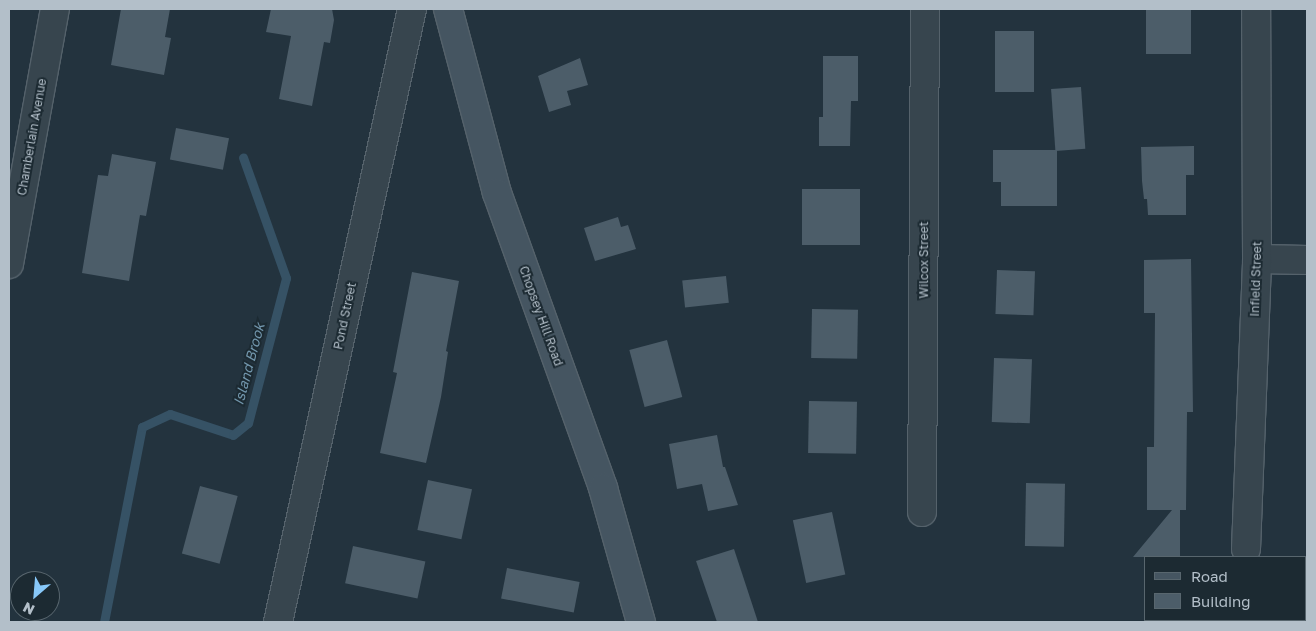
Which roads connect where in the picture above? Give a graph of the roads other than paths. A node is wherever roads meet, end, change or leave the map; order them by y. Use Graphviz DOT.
graph roads {
  1 [pos="55,9"];
  2 [pos="412,9"];
  3 [pos="448,9"];
  4 [pos="925,9"];
  5 [pos="1256,9"];
  6 [pos="1257,259"];
  7 [pos="1307,260"];
  8 [pos="9,264"];
  9 [pos="922,512"];
  10 [pos="1246,550"];
  11 [pos="278,622"];
  12 [pos="641,622"];
  1 -- 8 [label="street, Chamberlain Avenue"];
  2 -- 11 [label="street, Pond Street"];
  3 -- 12 [label="street, Chopsey Hill Road"];
  4 -- 9 [label="street, Wilcox Street"];
  5 -- 6 [label="street, Infield Street"];
  6 -- 7 [label="street"];
  6 -- 10 [label="street, Infield Street"];
}
